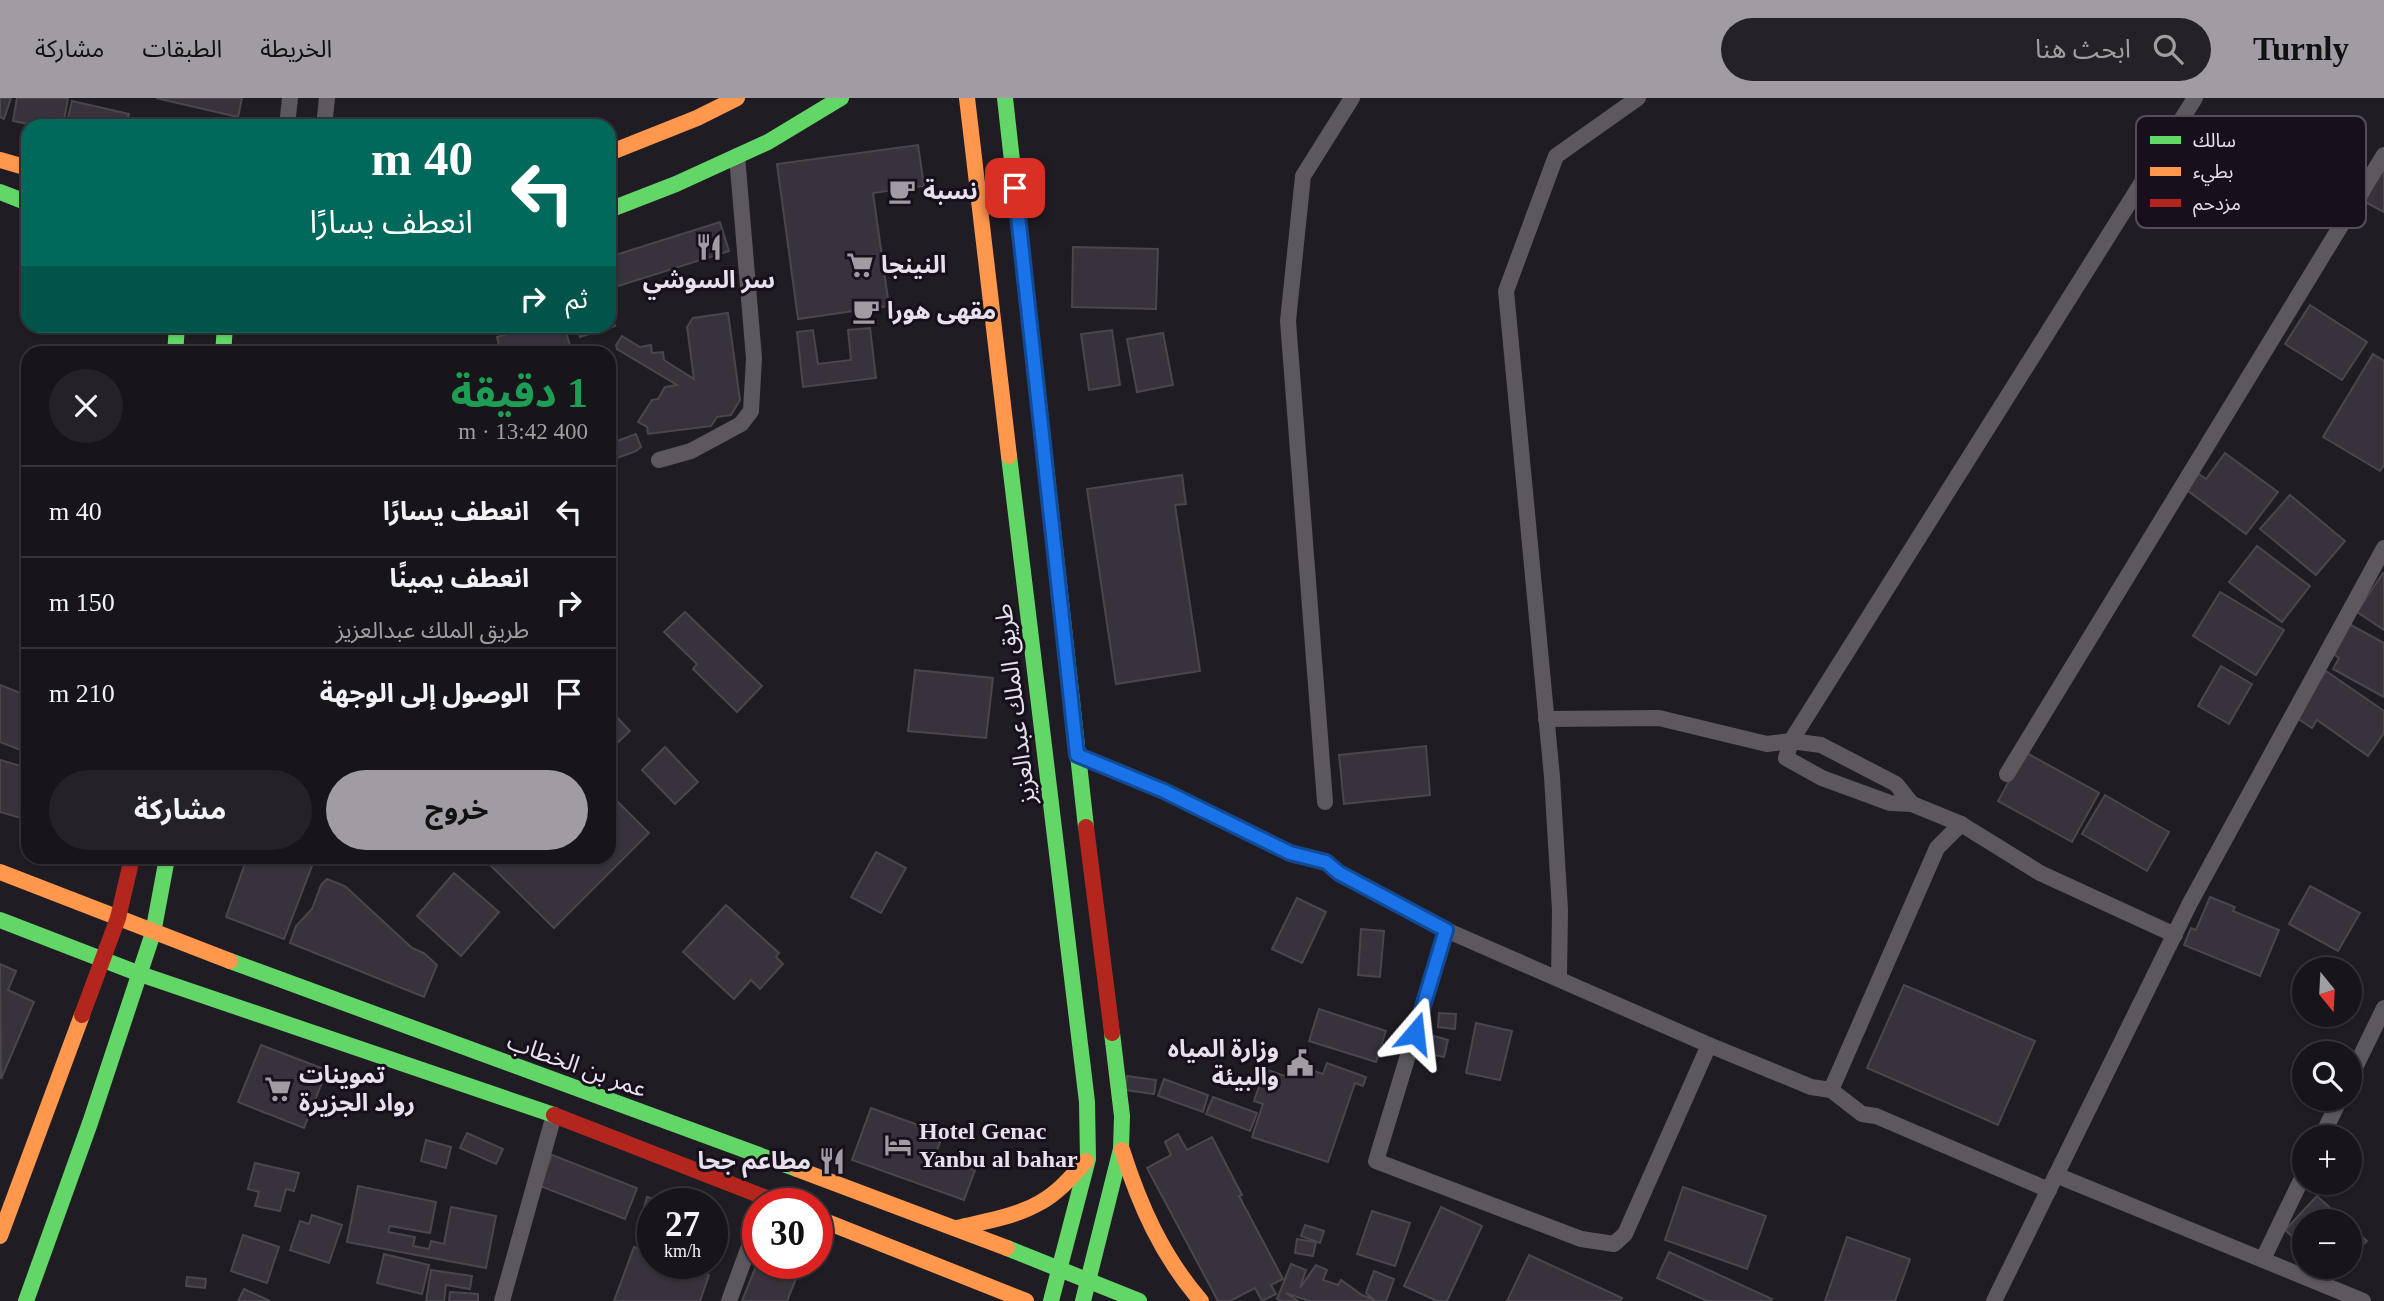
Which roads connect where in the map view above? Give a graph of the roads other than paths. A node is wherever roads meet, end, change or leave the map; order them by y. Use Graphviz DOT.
graph roads {
  1 [pos="290,98"];
  2 [pos="327,98"];
  3 [pos="737,98"];
  4 [pos="841,98"];
  5 [pos="967,98"];
  6 [pos="1005,98"];
  7 [pos="1352,98"];
  8 [pos="1638,98"];
  9 [pos="2195,98"];
  10 [pos="2184,116"];
  11 [pos="288,119"];
  12 [pos="325,119"];
  13 [pos="616,150"];
  14 [pos="2384,155"];
  15 [pos="737,156"];
  16 [pos="0,160"];
  17 [pos="21,166"];
  18 [pos="2366,185"];
  19 [pos="0,191"];
  20 [pos="2136,192"];
  21 [pos="21,200"];
  22 [pos="616,207"];
  23 [pos="2340,228"];
  24 [pos="659,460"];
  25 [pos="2384,548"];
  26 [pos="1546,719"];
  27 [pos="1791,741"];
  28 [pos="1077,755"];
  29 [pos="2007,774"];
  30 [pos="1325,802"];
  31 [pos="1912,804"];
  32 [pos="1961,824"];
  33 [pos="131,864"];
  34 [pos="166,864"];
  35 [pos="0,872"];
  36 [pos="118,918"];
  37 [pos="0,920"];
  38 [pos="1446,930"];
  39 [pos="153,933"];
  40 [pos="2175,934"];
  41 [pos="101,959"];
  42 [pos="140,974"];
  43 [pos="1559,978"];
  44 [pos="2384,1008"];
  45 [pos="1709,1045"];
  46 [pos="2362,1053"];
  47 [pos="1831,1090"];
  48 [pos="554,1115"];
  49 [pos="1121,1149"];
  50 [pos="1088,1159"];
  51 [pos="2056,1175"];
  52 [pos="742,1190"];
  53 [pos="2049,1190"];
  54 [pos="2294,1195"];
  55 [pos="833,1224"];
  56 [pos="957,1228"];
  57 [pos="0,1236"];
  58 [pos="2263,1259"];
  59 [pos="742,1266"];
  60 [pos="1059,1269"];
  61 [pos="950,1271"];
  62 [pos="1088,1280"];
  63 [pos="26,1301"];
  64 [pos="502,1301"];
  65 [pos="729,1301"];
  66 [pos="985,1301"];
  67 [pos="1026,1301"];
  68 [pos="1051,1301"];
  69 [pos="1083,1301"];
  70 [pos="1139,1301"];
  71 [pos="1201,1301"];
  72 [pos="1994,1301"];
  73 [pos="2363,1301"];
  1 -- 11 [label="street"];
  2 -- 12 [label="street"];
  3 -- 13 [label="street"];
  4 -- 15 [label="street"];
  5 -- 50 [label="street, طريق الملك عبدالعزيز"];
  6 -- 28 [label="street"];
  7 -- 30 [label="street"];
  8 -- 26 [label="street"];
  9 -- 10 [label="street"];
  14 -- 18 [label="street"];
  15 -- 22 [label="street"];
  15 -- 24 [label="street"];
  16 -- 17 [label="street"];
  19 -- 21 [label="street"];
  20 -- 27 [label="street"];
  23 -- 29 [label="street"];
  25 -- 40 [label="street"];
  26 -- 27 [label="street"];
  26 -- 43 [label="street"];
  27 -- 31 [label="street"];
  27 -- 31 [label="street"];
  28 -- 38 [label="street"];
  28 -- 49 [label="street"];
  31 -- 32 [label="street"];
  32 -- 40 [label="street"];
  32 -- 47 [label="street"];
  33 -- 36 [label="street"];
  34 -- 39 [label="street"];
  35 -- 36 [label="street, عمر بن الخطاب"];
  36 -- 39 [label="street, عمر بن الخطاب"];
  36 -- 41 [label="street"];
  37 -- 41 [label="street"];
  38 -- 43 [label="street"];
  38 -- 45 [label="street"];
  39 -- 42 [label="street"];
  39 -- 56 [label="street, عمر بن الخطاب"];
  40 -- 51 [label="street"];
  41 -- 42 [label="street"];
  41 -- 57 [label="street"];
  42 -- 48 [label="street"];
  42 -- 63 [label="street"];
  43 -- 45 [label="street"];
  44 -- 46 [label="street"];
  45 -- 47 [label="street"];
  47 -- 53 [label="street"];
  48 -- 52 [label="street"];
  48 -- 64 [label="street"];
  49 -- 62 [label="street"];
  49 -- 71 [label="street"];
  50 -- 56 [label="street"];
  50 -- 60 [label="street, طريق الملك عبدالعزيز"];
  51 -- 53 [label="street"];
  51 -- 58 [label="street"];
  53 -- 72 [label="street"];
  54 -- 58 [label="street"];
  55 -- 61 [label="street"];
  56 -- 60 [label="street, عمر بن الخطاب"];
  58 -- 73 [label="street"];
  59 -- 65 [label="street"];
  60 -- 62 [label="street, عمر بن الخطاب"];
  60 -- 68 [label="street, طريق الملك عبدالعزيز"];
  61 -- 66 [label="street"];
  61 -- 67 [label="street"];
  62 -- 69 [label="street"];
  62 -- 70 [label="street, عمر بن الخطاب"];
}
